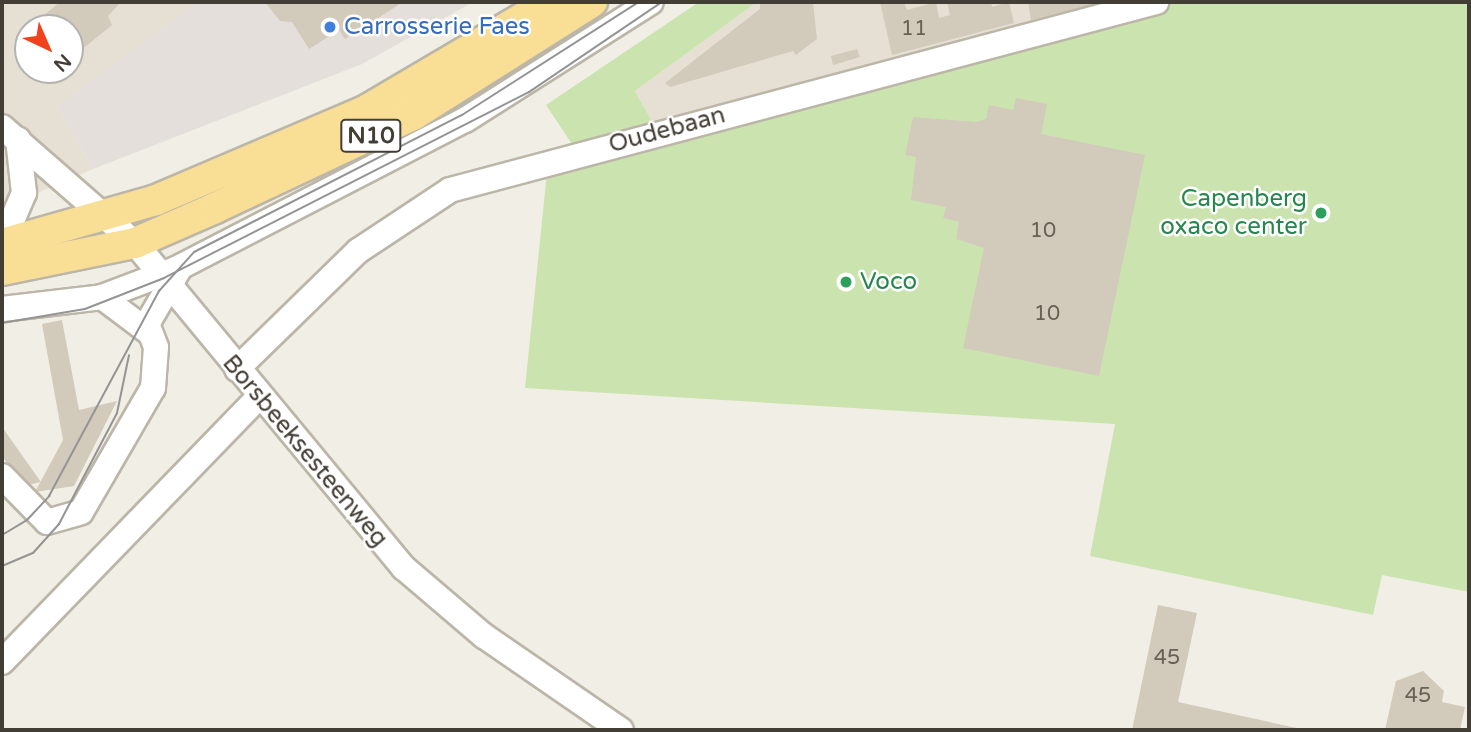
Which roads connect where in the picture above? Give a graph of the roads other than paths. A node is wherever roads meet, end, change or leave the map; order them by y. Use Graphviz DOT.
graph roads {
  1 [pos="550,2"];
  2 [pos="592,2"];
  3 [pos="651,2"];
  4 [pos="1156,2"];
  5 [pos="10,133"];
  6 [pos="106,215"];
  7 [pos="135,243"];
  8 [pos="2,244"];
  9 [pos="2,270"];
  10 [pos="164,279"];
  11 [pos="102,297"];
  12 [pos="2,309"];
  13 [pos="150,334"];
  14 [pos="237,369"];
  15 [pos="259,397"];
  16 [pos="2,476"];
  17 [pos="2,662"];
  18 [pos="621,730"];
  1 -- 6 [label="main road, N10"];
  2 -- 7 [label="main road, N10"];
  3 -- 10 [label="street"];
  4 -- 14 [label="street, Oudebaan"];
  5 -- 6 [label="street, Borsbeeksesteenweg"];
  5 -- 8 [label="street, Borsbeeksesteenweg"];
  6 -- 7 [label="street, Borsbeeksesteenweg"];
  6 -- 8 [label="main road, N10"];
  7 -- 9 [label="main road, N10"];
  7 -- 10 [label="street, Borsbeeksesteenweg"];
  10 -- 11 [label="street"];
  10 -- 13 [label="street"];
  10 -- 14 [label="street, Borsbeeksesteenweg"];
  11 -- 12 [label="street"];
  11 -- 13 [label="street"];
  13 -- 16 [label="street"];
  14 -- 15 [label="street, Borsbeeksesteenweg"];
  15 -- 17 [label="street"];
  15 -- 18 [label="street, Borsbeeksesteenweg"];
}
